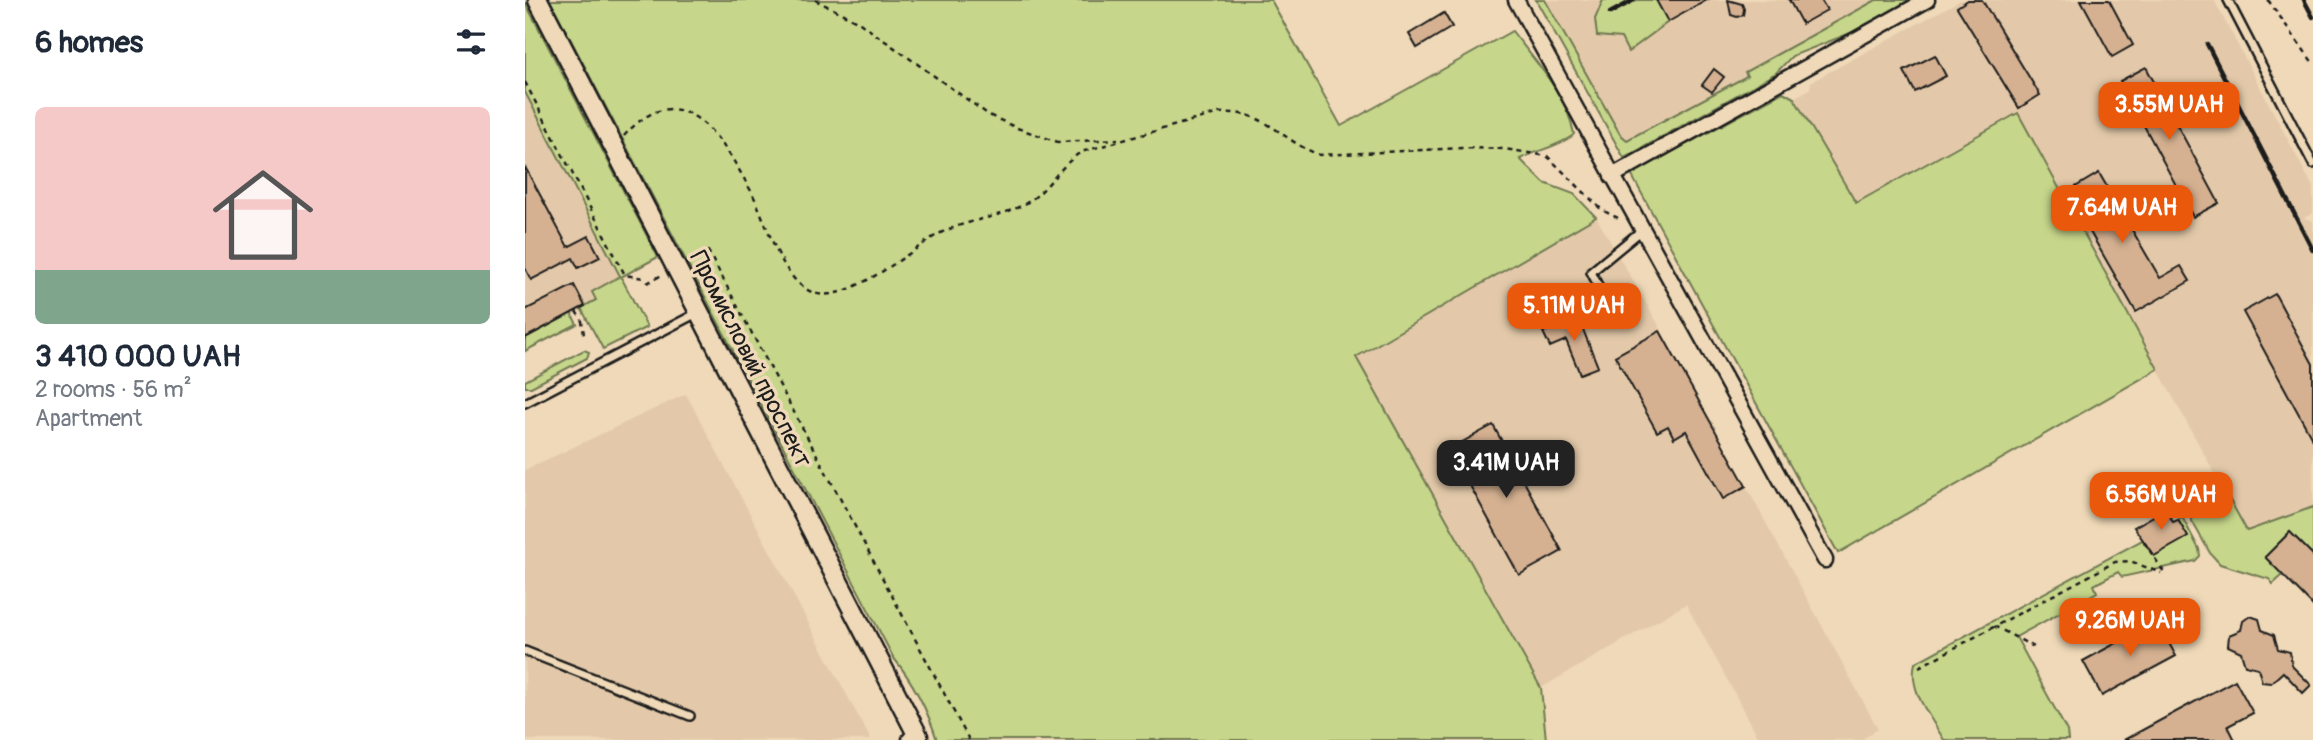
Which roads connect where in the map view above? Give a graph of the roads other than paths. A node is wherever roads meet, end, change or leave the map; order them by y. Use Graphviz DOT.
graph roads {
  1 [pos="538,0"];
  2 [pos="1517,0"];
  3 [pos="1927,0"];
  4 [pos="2228,0"];
  5 [pos="2313,164"];
  6 [pos="1612,176"];
  7 [pos="1642,230"];
  8 [pos="699,312"];
  9 [pos="1614,316"];
  10 [pos="525,403"];
  11 [pos="1825,560"];
  12 [pos="525,651"];
  13 [pos="690,716"];
  14 [pos="917,739"];
  1 -- 8 [label="street, Промисловий проспект"];
  2 -- 6 [label="street"];
  3 -- 6 [label="street"];
  4 -- 5 [label="lane"];
  6 -- 7 [label="street"];
  7 -- 9 [label="lane"];
  7 -- 11 [label="street"];
  8 -- 10 [label="lane"];
  8 -- 14 [label="street, Промисловий проспект"];
  12 -- 13 [label="lane"];
}
